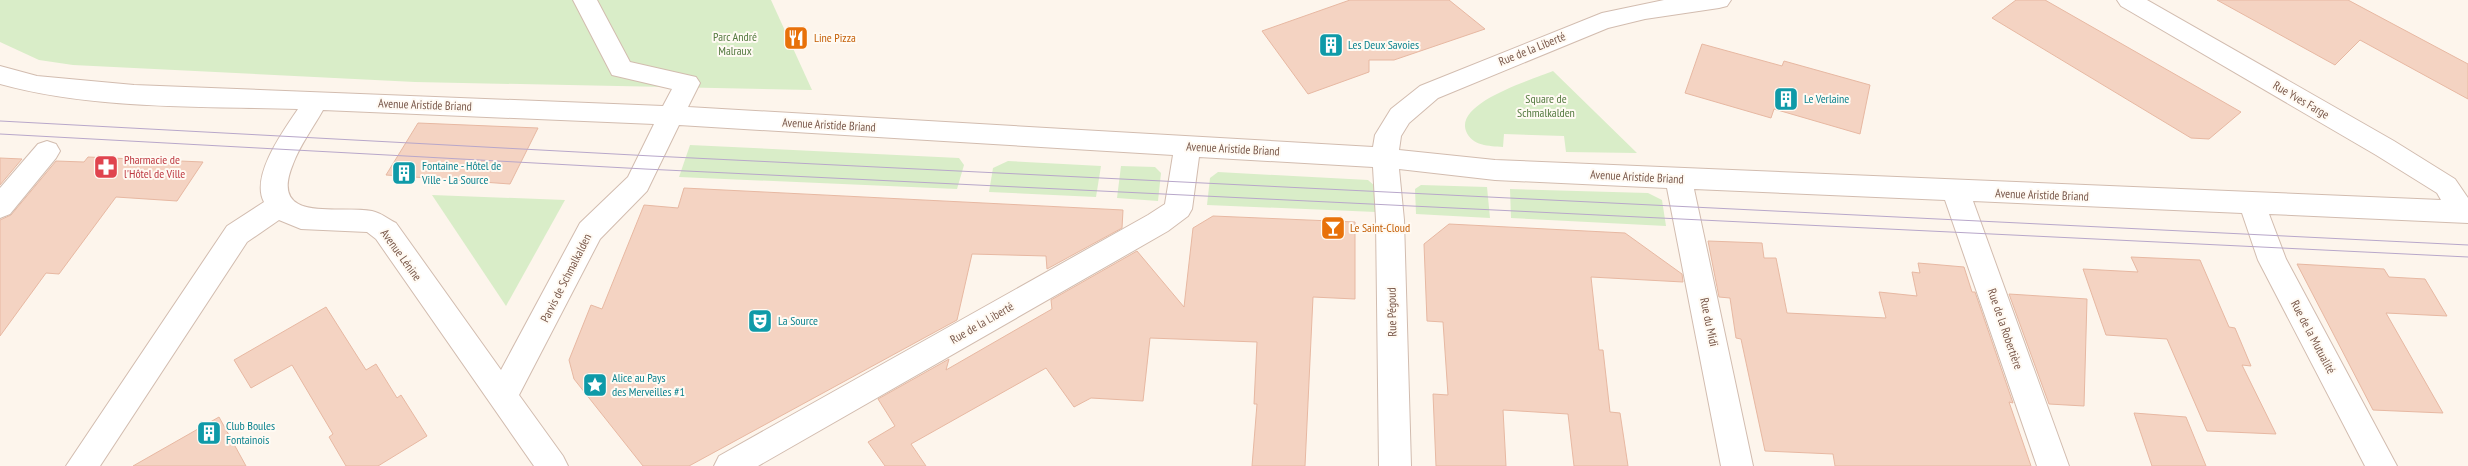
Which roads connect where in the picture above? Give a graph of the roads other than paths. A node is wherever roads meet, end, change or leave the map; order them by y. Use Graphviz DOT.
graph roads {
  1 [pos="585,0"];
  2 [pos="1719,0"];
  3 [pos="2129,0"];
  4 [pos="1640,6"];
  5 [pos="0,75"];
  6 [pos="316,101"];
  7 [pos="670,117"];
  8 [pos="1188,146"];
  9 [pos="47,151"];
  10 [pos="1385,158"];
  11 [pos="1678,178"];
  12 [pos="1956,192"];
  13 [pos="2252,204"];
  14 [pos="278,206"];
  15 [pos="0,208"];
  16 [pos="2465,212"];
  17 [pos="503,396"];
  18 [pos="82,466"];
  19 [pos="552,466"];
  20 [pos="730,466"];
  21 [pos="1396,466"];
  22 [pos="1737,466"];
  23 [pos="2053,466"];
  24 [pos="2381,466"];
  1 -- 7 [label="street, Parvis de Schmalkalden"];
  2 -- 4 [label="street, Rue de la Liberté"];
  3 -- 16 [label="street, Rue Yves Farge"];
  4 -- 10 [label="street, Rue de la Liberté"];
  5 -- 6 [label="street, Avenue Aristide Briand"];
  6 -- 7 [label="street, Avenue Aristide Briand"];
  6 -- 14 [label="street"];
  7 -- 8 [label="street, Avenue Aristide Briand"];
  7 -- 17 [label="street, Parvis de Schmalkalden"];
  8 -- 10 [label="street, Avenue Aristide Briand"];
  8 -- 20 [label="street, Rue de la Liberté"];
  9 -- 15 [label="street"];
  10 -- 11 [label="street, Avenue Aristide Briand"];
  10 -- 21 [label="street, Rue Pégoud"];
  11 -- 12 [label="street, Avenue Aristide Briand"];
  11 -- 22 [label="street, Rue du Midi"];
  12 -- 13 [label="street, Avenue Aristide Briand"];
  12 -- 23 [label="street, Rue de la Robertière"];
  13 -- 16 [label="street, Avenue Aristide Briand"];
  13 -- 24 [label="street, Rue de la Mutualité"];
  14 -- 17 [label="street, Avenue Lénine"];
  14 -- 18 [label="street"];
  17 -- 19 [label="street, Avenue Lénine"];
}
